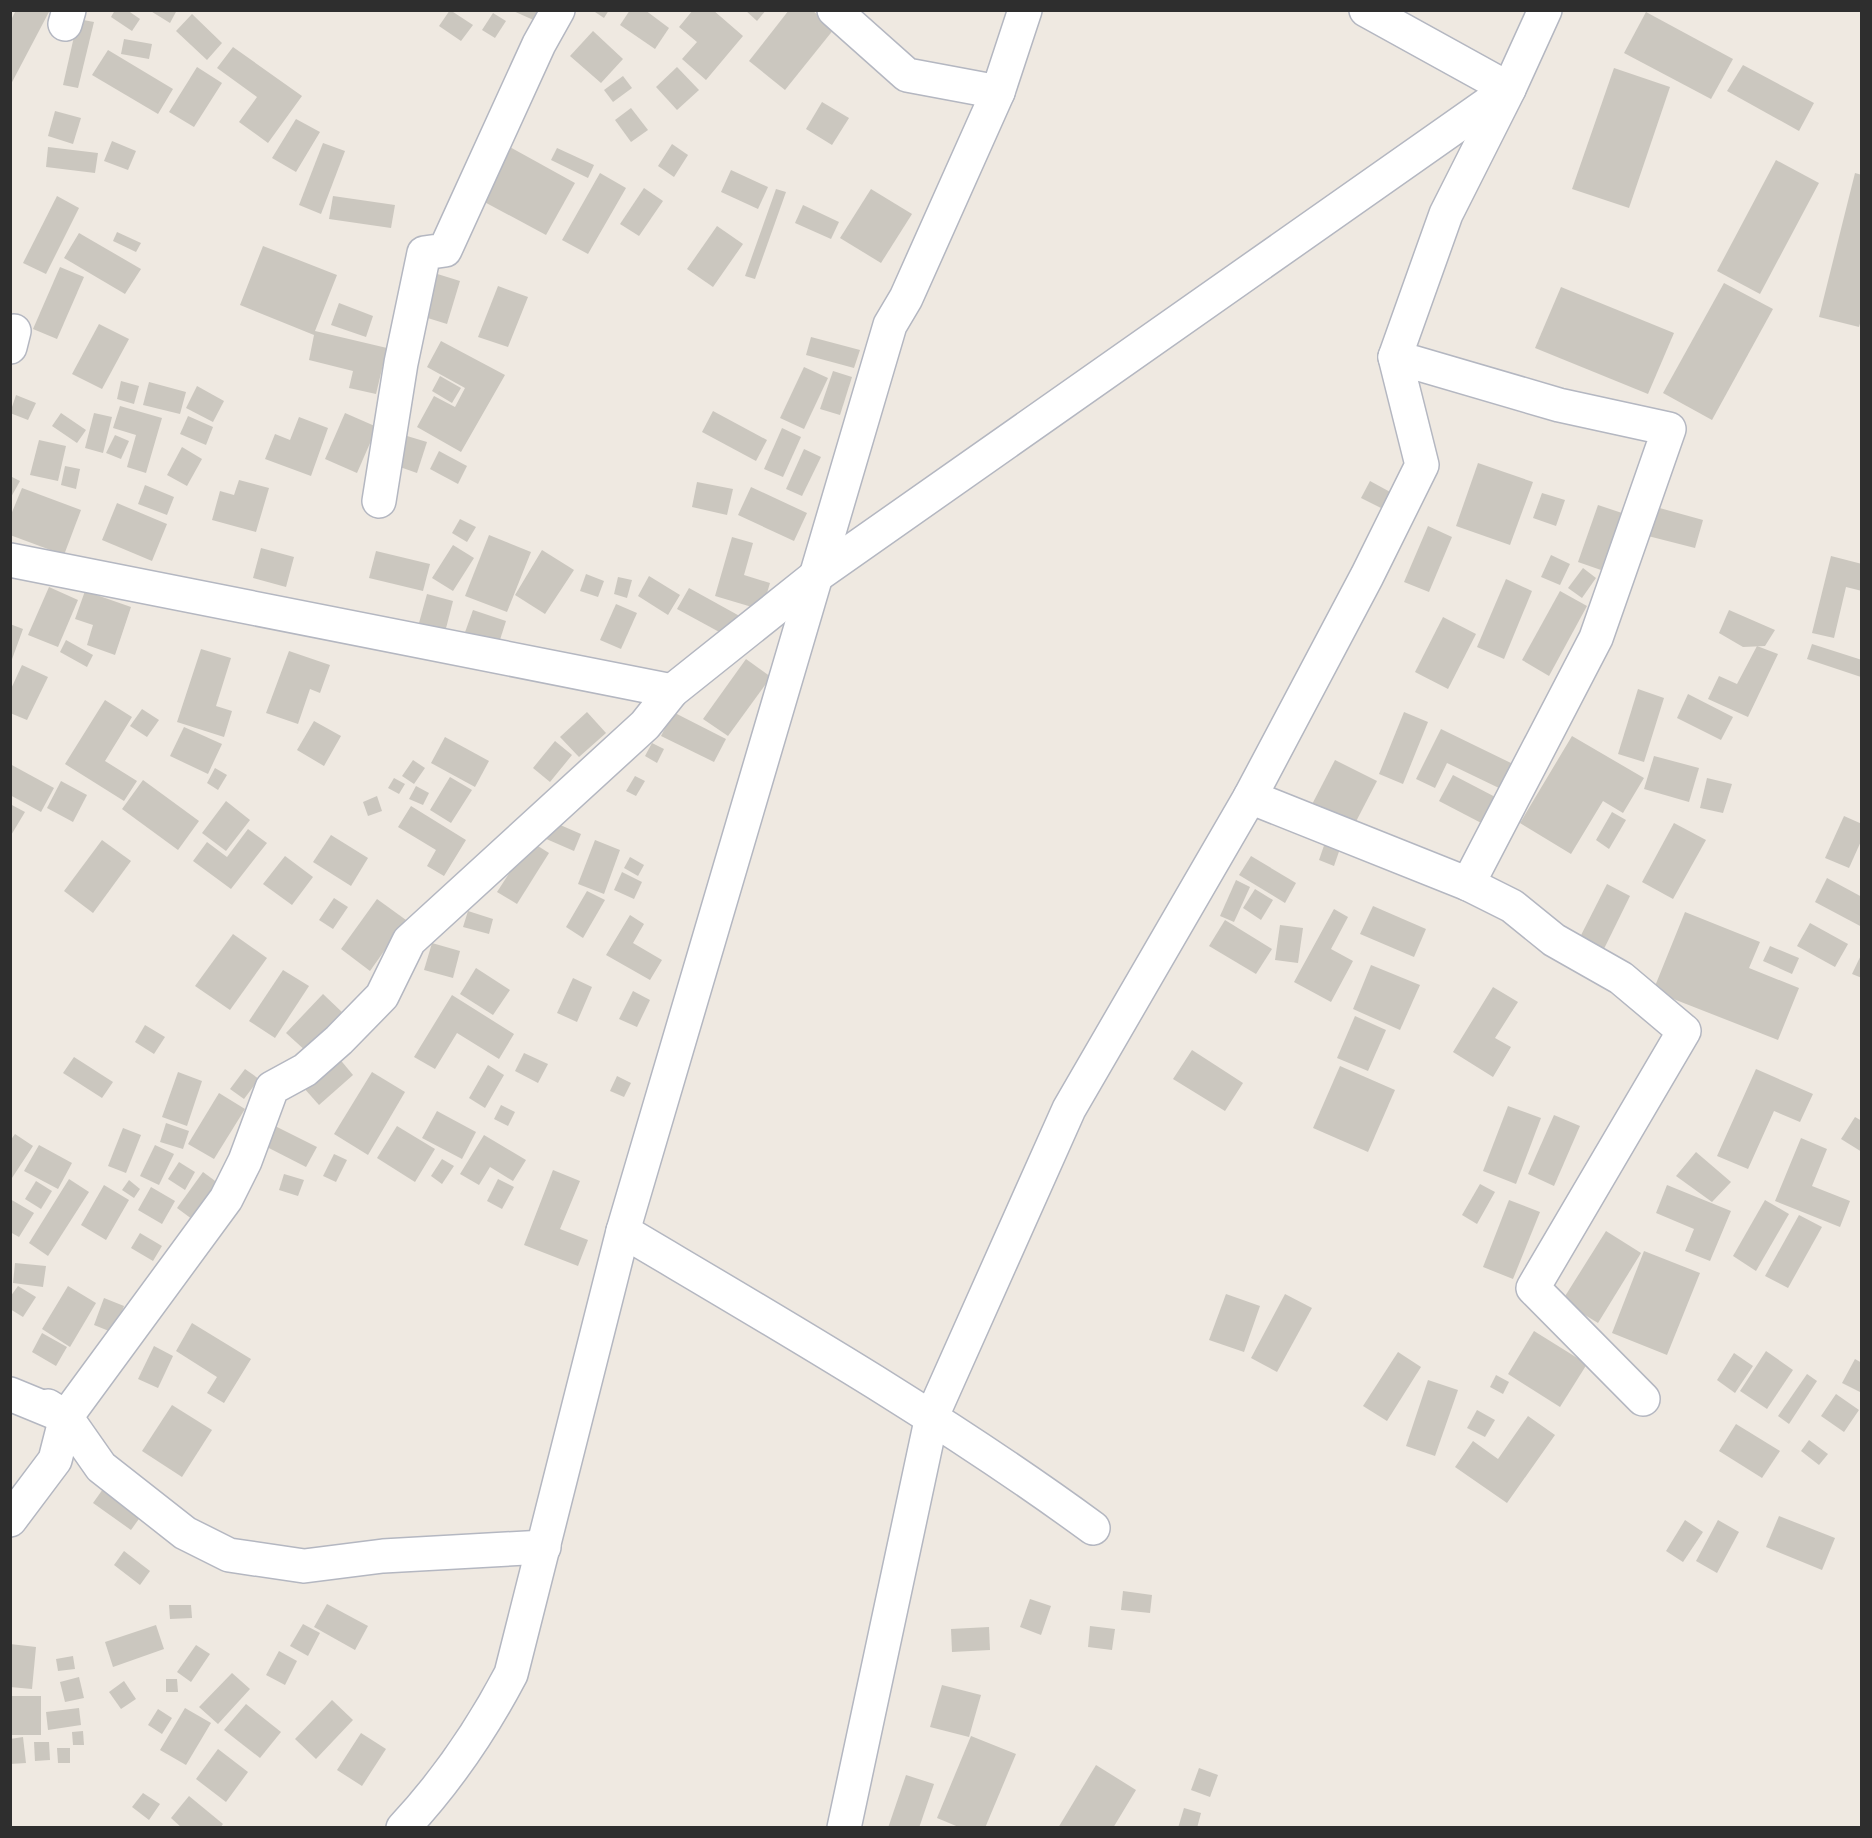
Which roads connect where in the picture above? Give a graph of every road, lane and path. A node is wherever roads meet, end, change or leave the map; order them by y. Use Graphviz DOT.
graph roads {
  1 [pos="558,10"];
  2 [pos="834,10"];
  3 [pos="1025,10"];
  4 [pos="1366,10"];
  5 [pos="1545,10"];
  6 [pos="1509,88"];
  7 [pos="998,92"];
  8 [pos="1395,357"];
  9 [pos="378,501"];
  10 [pos="10,560"];
  11 [pos="816,576"];
  12 [pos="672,691"];
  13 [pos="1250,796"];
  14 [pos="1468,885"];
  15 [pos="623,1231"];
  16 [pos="10,1384"];
  17 [pos="10,1394"];
  18 [pos="1643,1399"];
  19 [pos="932,1416"];
  20 [pos="66,1417"];
  21 [pos="10,1520"];
  22 [pos="1094,1527"];
  23 [pos="544,1547"];
  24 [pos="403,1827"];
  25 [pos="844,1827"];
  1 -- 9 [label="street"];
  2 -- 7 [label="street"];
  3 -- 7 [label="street"];
  4 -- 6 [label="street"];
  5 -- 6 [label="street"];
  6 -- 8 [label="street"];
  6 -- 11 [label="street"];
  7 -- 11 [label="street"];
  8 -- 13 [label="street"];
  8 -- 14 [label="street"];
  10 -- 12 [label="street"];
  11 -- 12 [label="street"];
  11 -- 15 [label="street"];
  12 -- 20 [label="street"];
  13 -- 14 [label="street"];
  13 -- 19 [label="street"];
  14 -- 18 [label="street"];
  15 -- 19 [label="street"];
  15 -- 23 [label="street"];
  16 -- 20 [label="street"];
  17 -- 20 [label="street"];
  19 -- 22 [label="street"];
  19 -- 25 [label="street"];
  20 -- 21 [label="street"];
  20 -- 23 [label="street"];
  23 -- 24 [label="street"];
}
